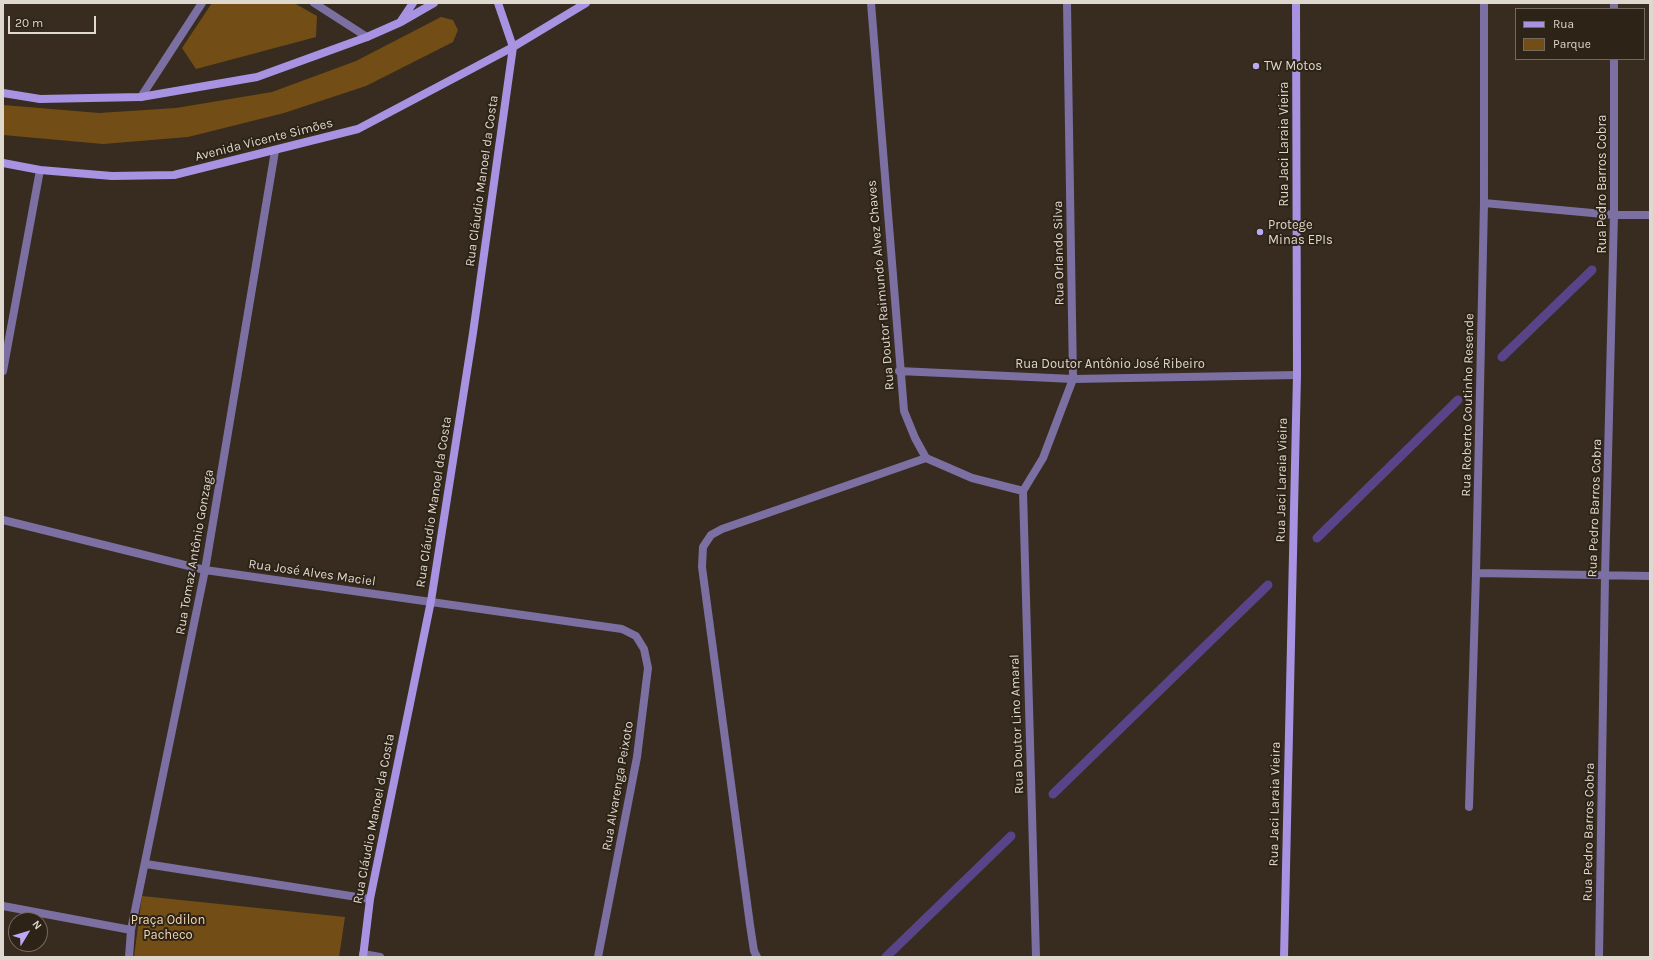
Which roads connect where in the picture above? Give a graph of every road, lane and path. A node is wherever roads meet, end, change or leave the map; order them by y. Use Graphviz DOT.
graph roads {
  1 [pos="202,3"];
  2 [pos="314,3"];
  3 [pos="413,3"];
  4 [pos="434,3"];
  5 [pos="498,3"];
  6 [pos="586,3"];
  7 [pos="871,3"];
  8 [pos="1067,3"];
  9 [pos="1296,3"];
  10 [pos="1484,3"];
  11 [pos="400,22"];
  12 [pos="367,38"];
  13 [pos="512,47"];
  14 [pos="1614,60"];
  15 [pos="3,93"];
  16 [pos="142,97"];
  17 [pos="275,150"];
  18 [pos="3,163"];
  19 [pos="40,170"];
  20 [pos="1484,203"];
  21 [pos="1614,215"];
  22 [pos="1650,215"];
  23 [pos="3,371"];
  24 [pos="899,371"];
  25 [pos="1297,375"];
  26 [pos="1073,379"];
  27 [pos="926,458"];
  28 [pos="1023,491"];
  29 [pos="3,520"];
  30 [pos="205,570"];
  31 [pos="1476,573"];
  32 [pos="1605,576"];
  33 [pos="1650,576"];
  34 [pos="431,601"];
  35 [pos="622,629"];
  36 [pos="1469,806"];
  37 [pos="146,864"];
  38 [pos="370,899"];
  39 [pos="3,906"];
  40 [pos="131,930"];
  41 [pos="363,956"];
  42 [pos="129,957"];
  43 [pos="380,957"];
  44 [pos="598,957"];
  45 [pos="757,957"];
  46 [pos="1036,957"];
  47 [pos="1284,957"];
  48 [pos="1599,957"];
  1 -- 16 [label="street"];
  2 -- 12 [label="street"];
  3 -- 11 [label="street"];
  4 -- 11 [label="street"];
  5 -- 13 [label="street"];
  6 -- 13 [label="street, Avenida Vicente Simões"];
  7 -- 24 [label="street, Rua Doutor Raimundo Alvez Chaves"];
  8 -- 26 [label="street, Rua Orlando Silva"];
  9 -- 25 [label="street, Rua Jaci Laraia Vieira"];
  10 -- 20 [label="street, Rua Roberto Coutinho Resende"];
  11 -- 12 [label="street"];
  12 -- 16 [label="street"];
  13 -- 17 [label="street, Avenida Vicente Simões"];
  13 -- 34 [label="street, Rua Cláudio Manoel da Costa"];
  14 -- 21 [label="street, Rua Pedro Barros Cobra"];
  15 -- 16 [label="street"];
  17 -- 19 [label="street, Avenida Vicente Simões"];
  17 -- 30 [label="street, Rua Tomaz Antônio Gonzaga"];
  18 -- 19 [label="street, Avenida Vicente Simões"];
  19 -- 23 [label="street"];
  20 -- 21 [label="street"];
  20 -- 31 [label="street, Rua Roberto Coutinho Resende"];
  21 -- 22 [label="street"];
  21 -- 32 [label="street, Rua Pedro Barros Cobra"];
  24 -- 26 [label="street, Rua Doutor Antônio José Ribeiro"];
  24 -- 27 [label="street, Rua Doutor Raimundo Alvez Chaves"];
  25 -- 26 [label="street, Rua Doutor Antônio José Ribeiro"];
  25 -- 47 [label="street, Rua Jaci Laraia Vieira"];
  26 -- 28 [label="street, Rua Orlando Silva"];
  27 -- 28 [label="street"];
  27 -- 45 [label="street"];
  28 -- 46 [label="street, Rua Doutor Lino Amaral"];
  29 -- 30 [label="street, Rua José Alves Maciel"];
  30 -- 34 [label="street, Rua José Alves Maciel"];
  30 -- 37 [label="street, Rua Tomaz Antônio Gonzaga"];
  31 -- 32 [label="street"];
  31 -- 36 [label="street, Rua Roberto Coutinho Resende"];
  32 -- 33 [label="street"];
  32 -- 48 [label="street, Rua Pedro Barros Cobra"];
  34 -- 35 [label="street, Rua José Alves Maciel"];
  34 -- 38 [label="street, Rua Cláudio Manoel da Costa"];
  35 -- 44 [label="street, Rua Alvarenga Peixoto"];
  37 -- 38 [label="street"];
  37 -- 40 [label="street, Rua Tomaz Antônio Gonzaga"];
  38 -- 41 [label="street, Rua Cláudio Manoel da Costa"];
  39 -- 40 [label="street"];
  40 -- 42 [label="street, Rua Tomaz Antônio Gonzaga"];
  41 -- 43 [label="street"];
}
